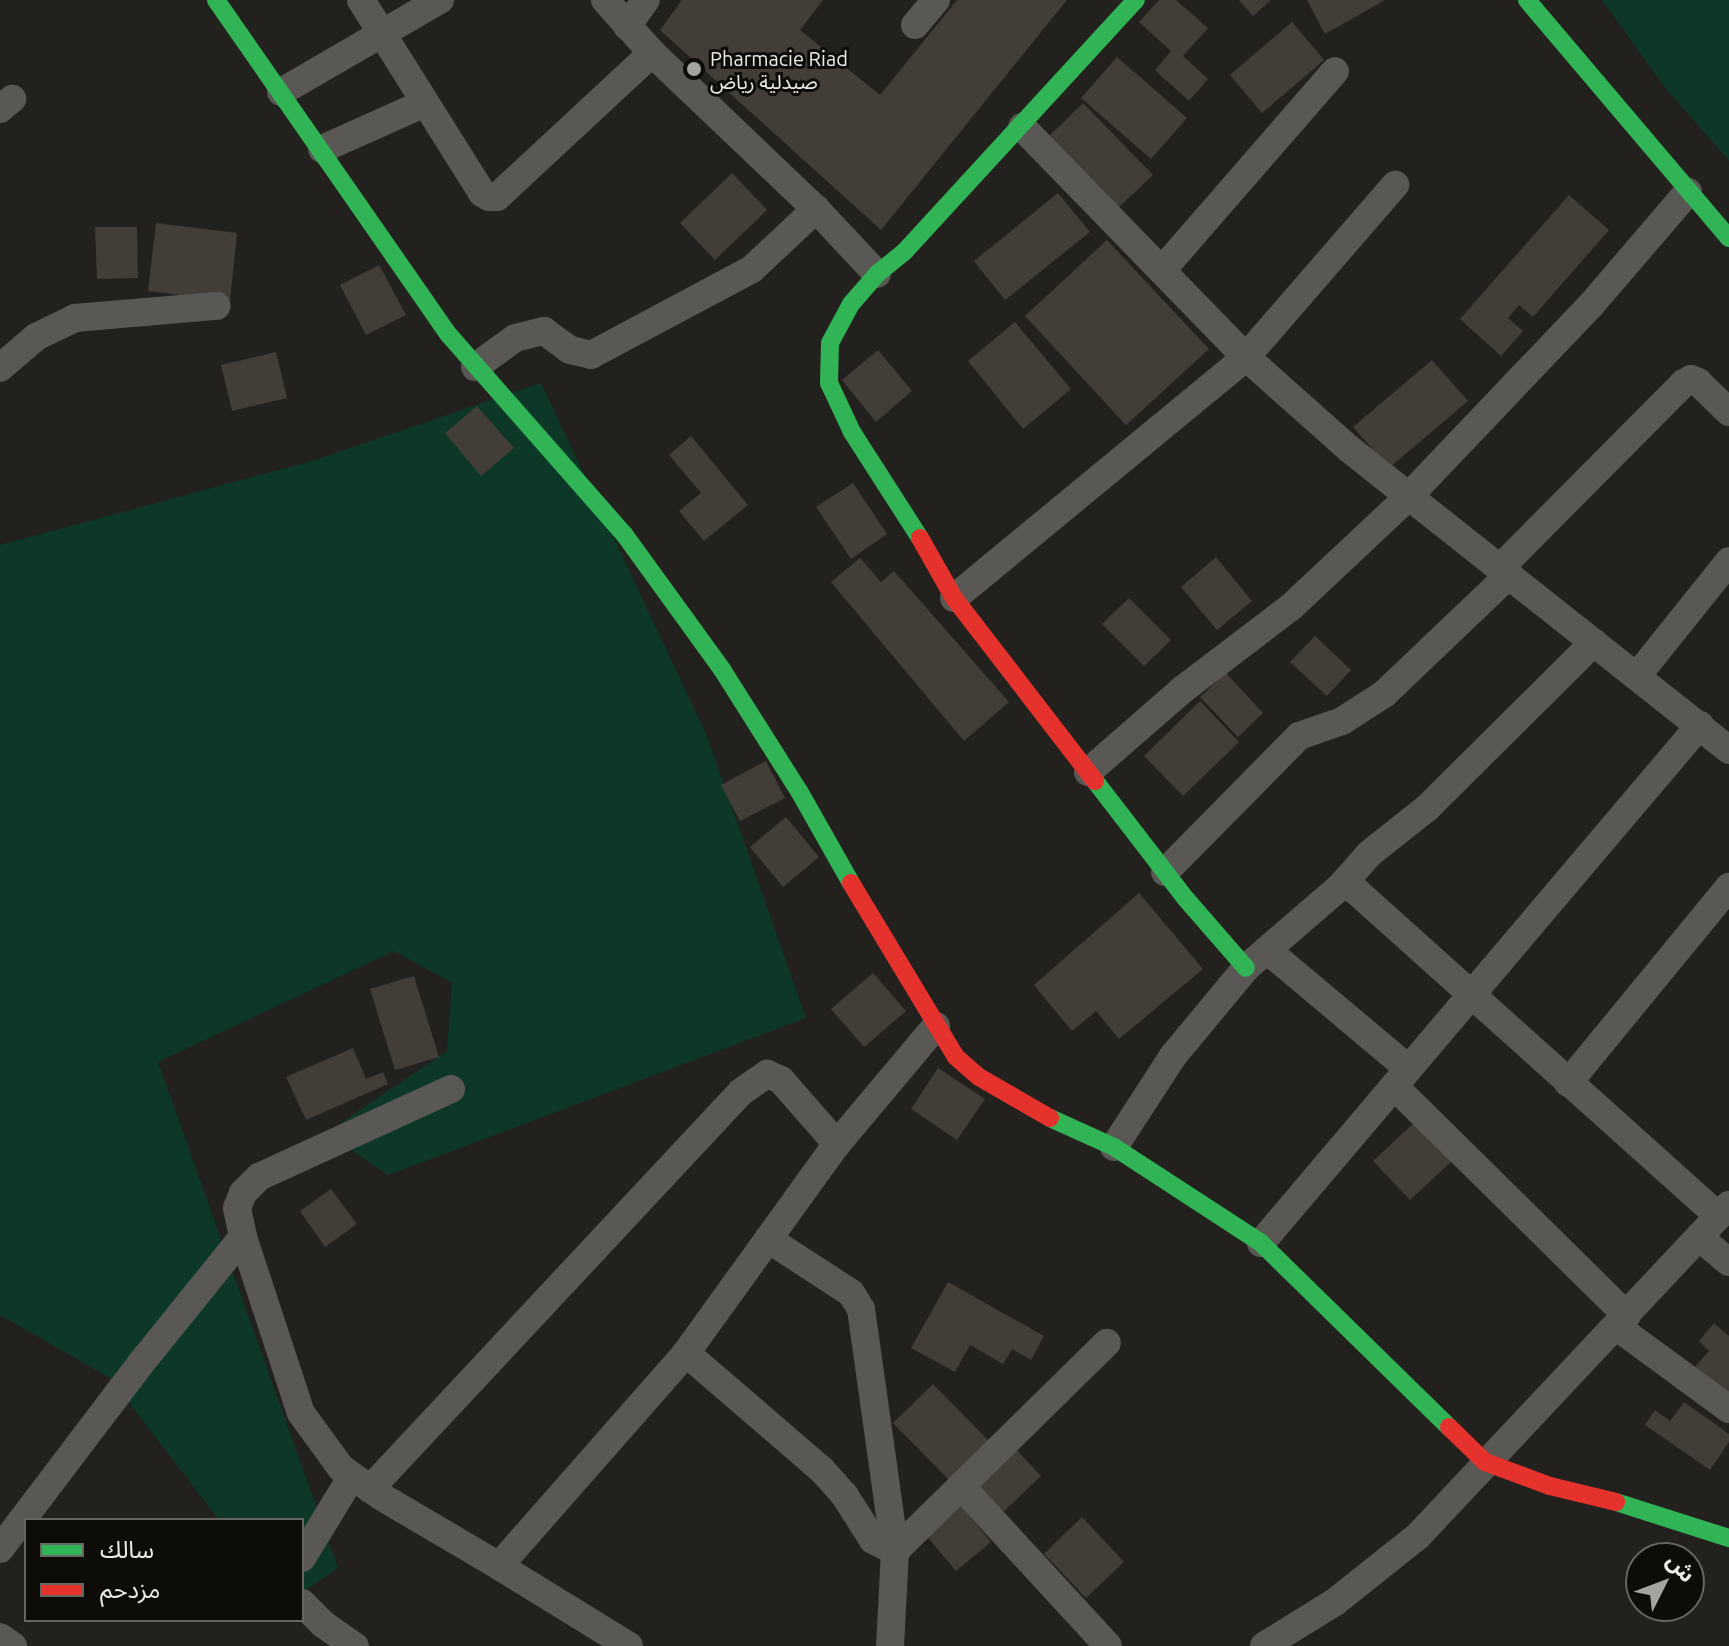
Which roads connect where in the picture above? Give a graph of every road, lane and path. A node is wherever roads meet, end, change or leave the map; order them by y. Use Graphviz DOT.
graph roads {
  1 [pos="216,0"];
  2 [pos="361,0"];
  3 [pos="440,0"];
  4 [pos="605,0"];
  5 [pos="646,0"];
  6 [pos="936,0"];
  7 [pos="1136,0"];
  8 [pos="1527,0"];
  9 [pos="915,25"];
  10 [pos="627,26"];
  11 [pos="382,35"];
  12 [pos="652,53"];
  13 [pos="1335,71"];
  14 [pos="281,92"];
  15 [pos="425,103"];
  16 [pos="1022,127"];
  17 [pos="322,149"];
  18 [pos="1395,185"];
  19 [pos="1688,192"];
  20 [pos="816,209"];
  21 [pos="1729,238"];
  22 [pos="1163,269"];
  23 [pos="877,274"];
  24 [pos="216,306"];
  25 [pos="1246,357"];
  26 [pos="475,367"];
  27 [pos="0,368"];
  28 [pos="1729,412"];
  29 [pos="1409,496"];
  30 [pos="1729,561"];
  31 [pos="1505,571"];
  32 [pos="954,598"];
  33 [pos="1594,642"];
  34 [pos="1637,676"];
  35 [pos="1700,725"];
  36 [pos="1729,750"];
  37 [pos="1088,772"];
  38 [pos="1165,872"];
  39 [pos="1342,885"];
  40 [pos="1729,887"];
  41 [pos="1256,959"];
  42 [pos="1471,994"];
  43 [pos="936,1026"];
  44 [pos="1401,1077"];
  45 [pos="1568,1083"];
  46 [pos="451,1089"];
  47 [pos="837,1144"];
  48 [pos="1114,1147"];
  49 [pos="1715,1220"];
  50 [pos="243,1237"];
  51 [pos="768,1239"];
  52 [pos="1261,1243"];
  53 [pos="1729,1262"];
  54 [pos="1622,1321"];
  55 [pos="1107,1343"];
  56 [pos="686,1353"];
  57 [pos="1729,1409"];
  58 [pos="1485,1462"];
  59 [pos="361,1482"];
  60 [pos="961,1486"];
  61 [pos="1729,1538"];
  62 [pos="0,1549"];
  63 [pos="895,1551"];
  64 [pos="304,1555"];
  65 [pos="499,1566"];
  66 [pos="304,1605"];
  67 [pos="0,1637"];
  68 [pos="13,1646"];
  69 [pos="355,1646"];
  70 [pos="629,1646"];
  71 [pos="890,1646"];
  72 [pos="1108,1646"];
  73 [pos="1264,1646"];
  1 -- 14 [label="street"];
  2 -- 11 [label="street"];
  3 -- 11 [label="street"];
  4 -- 10 [label="street"];
  5 -- 10 [label="street"];
  6 -- 9 [label="street"];
  7 -- 16 [label="street"];
  8 -- 19 [label="street"];
  10 -- 12 [label="street"];
  11 -- 14 [label="street"];
  11 -- 15 [label="street"];
  12 -- 15 [label="street"];
  12 -- 20 [label="street"];
  13 -- 22 [label="street"];
  14 -- 17 [label="street"];
  15 -- 17 [label="street"];
  16 -- 22 [label="street"];
  16 -- 23 [label="street"];
  17 -- 26 [label="street"];
  18 -- 25 [label="street"];
  19 -- 21 [label="street"];
  19 -- 29 [label="street"];
  20 -- 23 [label="street"];
  20 -- 26 [label="street"];
  22 -- 25 [label="street"];
  23 -- 32 [label="street"];
  24 -- 27 [label="street"];
  25 -- 29 [label="street"];
  25 -- 32 [label="street"];
  26 -- 43 [label="street"];
  28 -- 31 [label="street"];
  29 -- 31 [label="street"];
  29 -- 37 [label="street"];
  30 -- 34 [label="street"];
  31 -- 33 [label="street"];
  31 -- 38 [label="street"];
  32 -- 37 [label="street"];
  33 -- 34 [label="street"];
  33 -- 39 [label="street"];
  34 -- 35 [label="street"];
  35 -- 36 [label="street"];
  35 -- 42 [label="street"];
  37 -- 38 [label="street"];
  38 -- 41 [label="street"];
  39 -- 41 [label="street"];
  39 -- 42 [label="street"];
  40 -- 45 [label="street"];
  41 -- 44 [label="street"];
  41 -- 48 [label="street"];
  42 -- 44 [label="street"];
  42 -- 45 [label="street"];
  43 -- 47 [label="street"];
  43 -- 48 [label="street"];
  44 -- 52 [label="street"];
  44 -- 54 [label="street"];
  45 -- 49 [label="street"];
  46 -- 50 [label="street"];
  47 -- 51 [label="street"];
  47 -- 59 [label="street"];
  48 -- 52 [label="street"];
  49 -- 53 [label="street"];
  49 -- 54 [label="street"];
  50 -- 59 [label="street"];
  50 -- 62 [label="street"];
  51 -- 56 [label="street"];
  51 -- 63 [label="street"];
  52 -- 58 [label="street"];
  54 -- 57 [label="street"];
  54 -- 58 [label="street"];
  55 -- 60 [label="street"];
  56 -- 63 [label="street"];
  56 -- 65 [label="street"];
  58 -- 61 [label="street"];
  58 -- 73 [label="street"];
  59 -- 64 [label="street"];
  59 -- 65 [label="street"];
  60 -- 63 [label="street"];
  60 -- 72 [label="street"];
  63 -- 71 [label="street"];
  65 -- 70 [label="street"];
  66 -- 69 [label="street"];
  67 -- 68 [label="street"];
}
